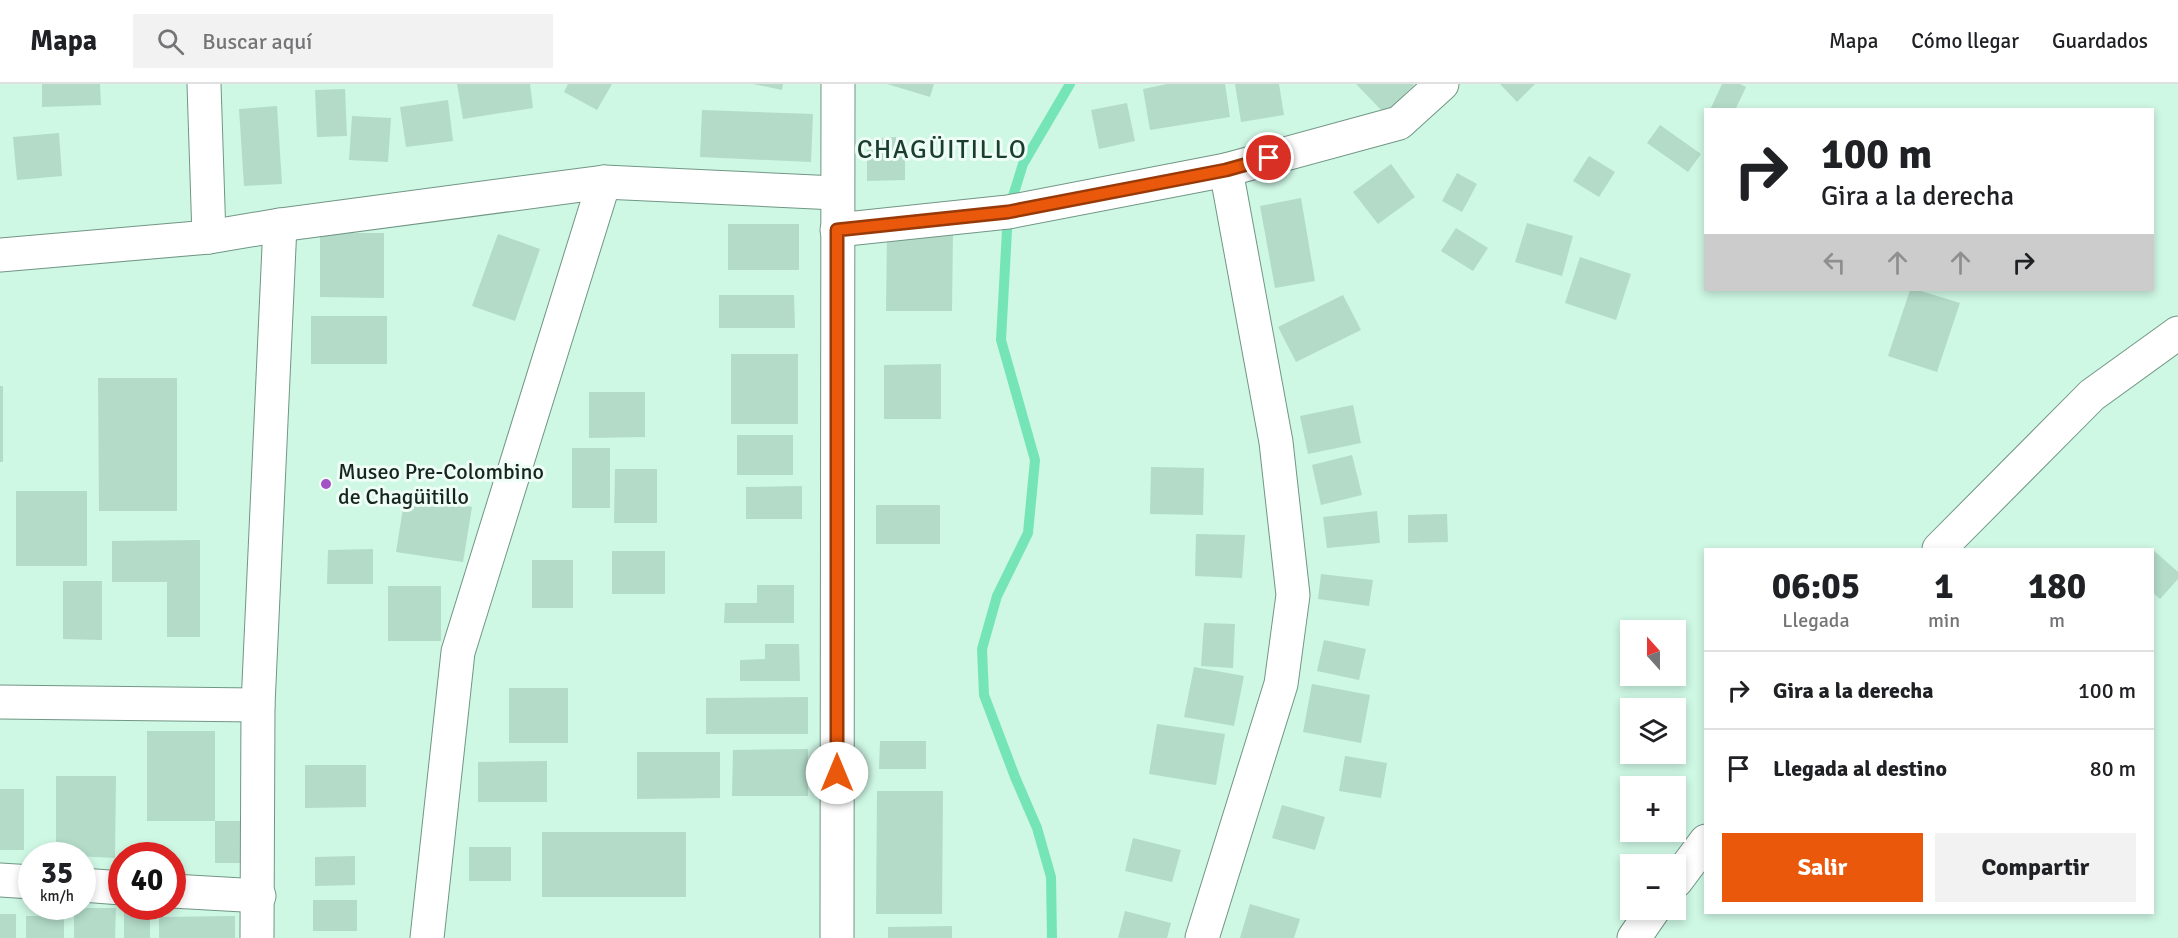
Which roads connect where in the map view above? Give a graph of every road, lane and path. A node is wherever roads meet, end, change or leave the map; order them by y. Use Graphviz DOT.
graph roads {
  1 [pos="204,84"];
  2 [pos="838,84"];
  3 [pos="1442,84"];
  4 [pos="1226,170"];
  5 [pos="604,182"];
  6 [pos="836,193"];
  7 [pos="280,225"];
  8 [pos="837,230"];
  9 [pos="209,237"];
  10 [pos="0,255"];
  11 [pos="2178,333"];
  12 [pos="1940,548"];
  13 [pos="0,702"];
  14 [pos="258,705"];
  15 [pos="1704,844"];
  16 [pos="1686,868"];
  17 [pos="0,880"];
  18 [pos="18,881"];
  19 [pos="186,892"];
  20 [pos="259,896"];
  21 [pos="1646,920"];
  22 [pos="257,938"];
  23 [pos="427,938"];
  24 [pos="837,938"];
  25 [pos="1202,938"];
  26 [pos="1634,938"];
  1 -- 9 [label="street"];
  2 -- 6 [label="street"];
  3 -- 4 [label="street"];
  4 -- 8 [label="street"];
  4 -- 25 [label="street"];
  5 -- 6 [label="street"];
  5 -- 7 [label="street"];
  5 -- 23 [label="street"];
  6 -- 8 [label="street"];
  7 -- 9 [label="street"];
  7 -- 14 [label="street"];
  8 -- 24 [label="street"];
  9 -- 10 [label="street"];
  11 -- 12 [label="street"];
  13 -- 14 [label="street"];
  14 -- 20 [label="street"];
  15 -- 16 [label="street"];
  17 -- 18 [label="street"];
  19 -- 20 [label="street"];
  20 -- 22 [label="street"];
  21 -- 26 [label="street"];
}
